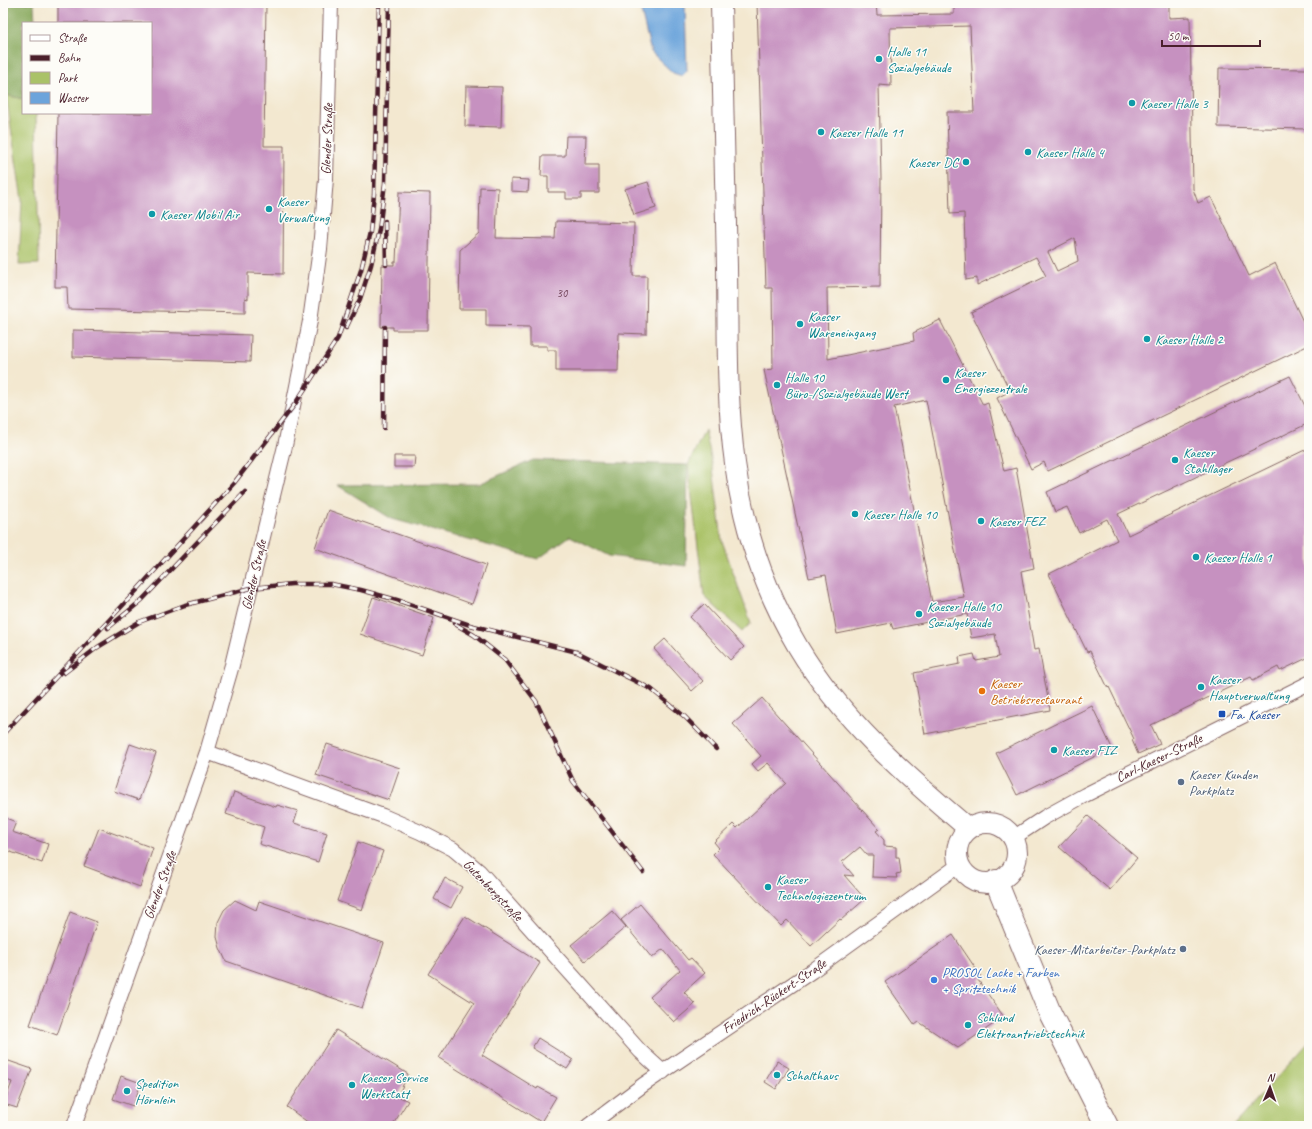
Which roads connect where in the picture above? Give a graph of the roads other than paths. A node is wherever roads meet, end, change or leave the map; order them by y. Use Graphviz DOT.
graph roads {
  1 [pos="331,3"];
  2 [pos="721,3"];
  3 [pos="1309,683"];
  4 [pos="207,752"];
  5 [pos="969,828"];
  6 [pos="1013,838"];
  7 [pos="959,865"];
  8 [pos="996,881"];
  9 [pos="664,1072"];
  10 [pos="74,1126"];
  11 [pos="588,1126"];
  12 [pos="1106,1126"];
  1 -- 4 [label="street, Glender Straße"];
  2 -- 5 [label="main road"];
  3 -- 6 [label="street, Carl-Kaeser-Straße"];
  4 -- 9 [label="street, Gutenbergstraße"];
  4 -- 10 [label="street, Glender Straße"];
  5 -- 6 [label="main road"];
  5 -- 7 [label="main road"];
  6 -- 8 [label="main road"];
  7 -- 8 [label="main road"];
  7 -- 9 [label="street, Friedrich-Rückert-Straße"];
  8 -- 12 [label="highway"];
  9 -- 11 [label="street, Friedrich-Rückert-Straße"];
}
